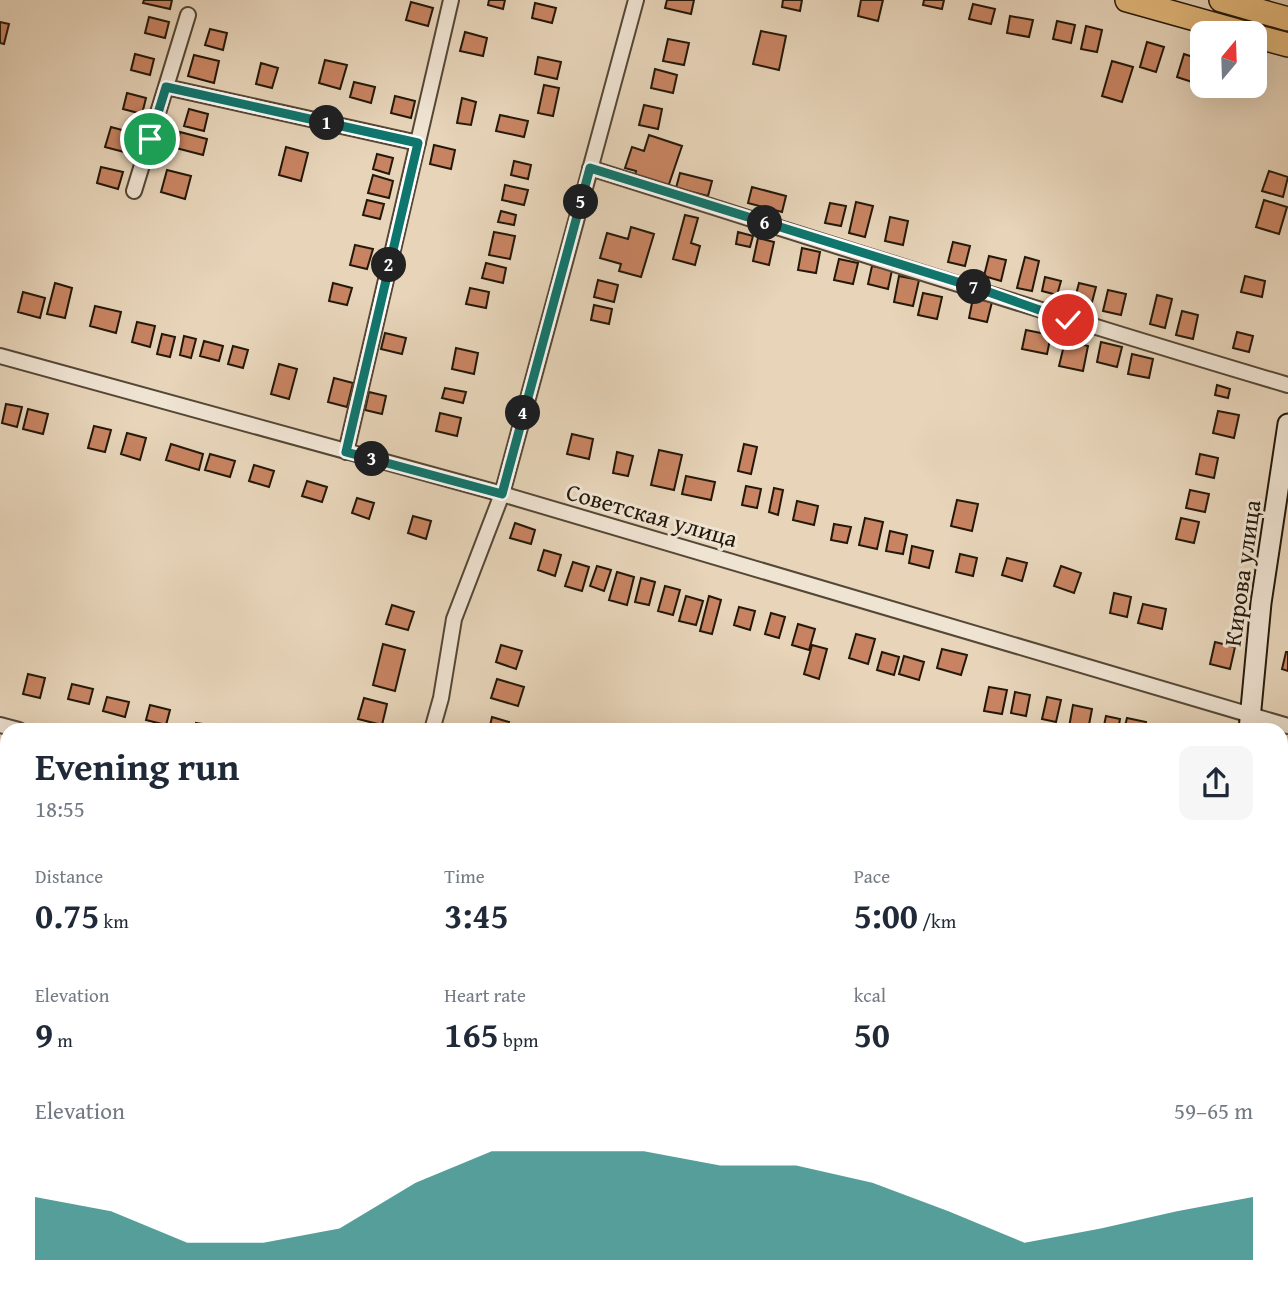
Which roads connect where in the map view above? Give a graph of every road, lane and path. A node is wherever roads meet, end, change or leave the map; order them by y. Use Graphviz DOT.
graph roads {
  1 [pos="451,0"];
  2 [pos="636,0"];
  3 [pos="1127,0"];
  4 [pos="1221,0"];
  5 [pos="188,15"];
  6 [pos="1288,19"];
  7 [pos="1202,21"];
  8 [pos="1267,39"];
  9 [pos="1288,45"];
  10 [pos="166,87"];
  11 [pos="418,143"];
  12 [pos="590,168"];
  13 [pos="134,191"];
  14 [pos="0,356"];
  15 [pos="1288,385"];
  16 [pos="1288,424"];
  17 [pos="346,452"];
  18 [pos="502,494"];
  19 [pos="1249,722"];
  20 [pos="434,723"];
  1 -- 11 [label="street"];
  2 -- 12 [label="street"];
  3 -- 7 [label="main road"];
  4 -- 6 [label="main road"];
  5 -- 10 [label="street"];
  8 -- 9 [label="main road"];
  10 -- 11 [label="street"];
  10 -- 13 [label="street"];
  11 -- 17 [label="street"];
  12 -- 15 [label="street"];
  12 -- 18 [label="street"];
  14 -- 17 [label="street, Советская улица"];
  16 -- 19 [label="street, Кирова улица"];
  17 -- 18 [label="street, Советская улица"];
  18 -- 19 [label="street, Советская улица"];
  18 -- 20 [label="street"];
}
